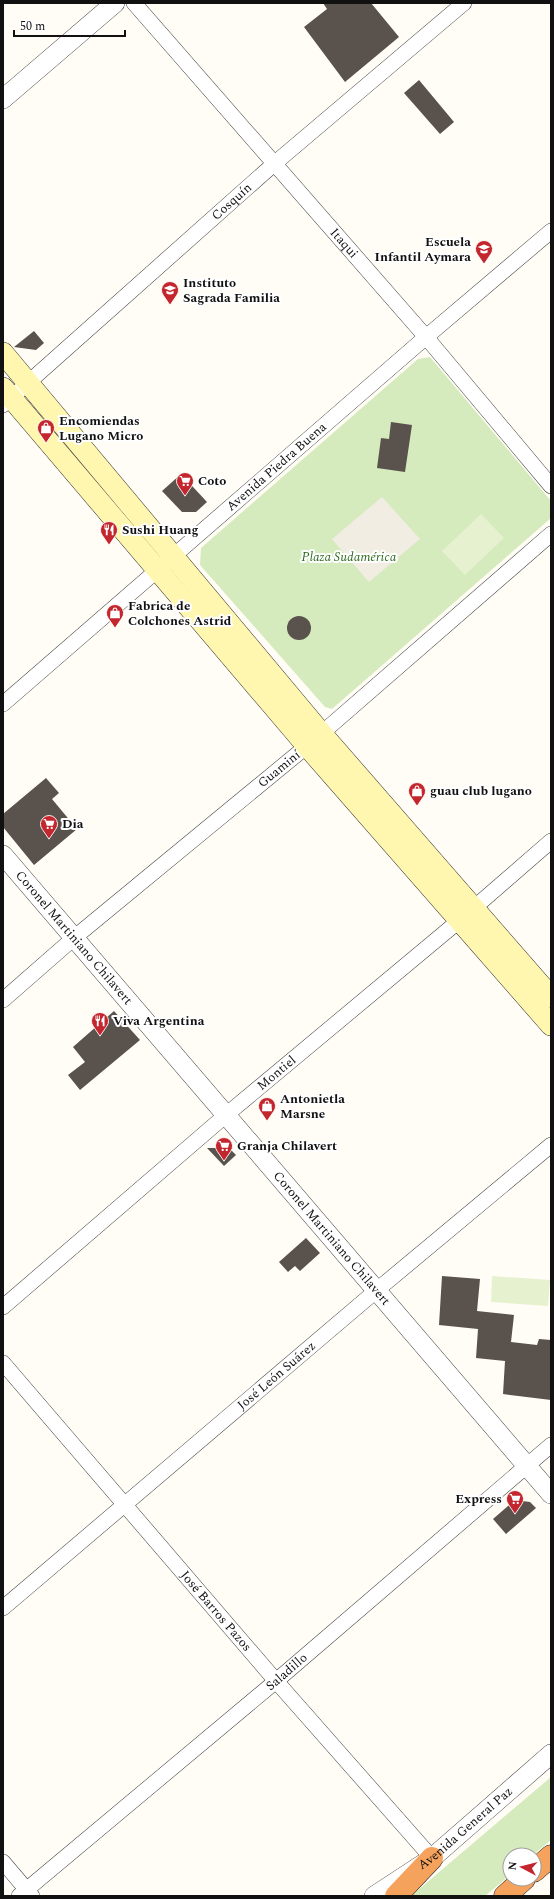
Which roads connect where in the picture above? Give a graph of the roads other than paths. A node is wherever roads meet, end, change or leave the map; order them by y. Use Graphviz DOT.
graph roads {
  1 [pos="115,3"];
  2 [pos="134,3"];
  3 [pos="464,3"];
  4 [pos="3,99"];
  5 [pos="275,163"];
  6 [pos="551,231"];
  7 [pos="426,337"];
  8 [pos="3,354"];
  9 [pos="28,382"];
  10 [pos="6,397"];
  11 [pos="551,486"];
  12 [pos="551,534"];
  13 [pos="173,556"];
  14 [pos="157,570"];
  15 [pos="3,704"];
  16 [pos="314,740"];
  17 [pos="551,841"];
  18 [pos="3,855"];
  19 [pos="467,914"];
  20 [pos="75,938"];
  21 [pos="551,997"];
  22 [pos="3,1000"];
  23 [pos="551,1025"];
  24 [pos="226,1115"];
  25 [pos="551,1145"];
  26 [pos="377,1290"];
  27 [pos="3,1307"];
  28 [pos="3,1363"];
  29 [pos="551,1445"];
  30 [pos="527,1464"];
  31 [pos="551,1494"];
  32 [pos="126,1504"];
  33 [pos="3,1608"];
  34 [pos="276,1681"];
  35 [pos="551,1754"];
  36 [pos="551,1856"];
  37 [pos="432,1858"];
  38 [pos="3,1862"];
  39 [pos="542,1864"];
  40 [pos="515,1887"];
  41 [pos="26,1894"];
  42 [pos="374,1896"];
  43 [pos="396,1896"];
  44 [pos="505,1896"];
  1 -- 4 [label="street"];
  2 -- 5 [label="street, Itaqui"];
  3 -- 5 [label="street, Cosquín"];
  5 -- 7 [label="street, Itaqui"];
  5 -- 9 [label="street, Cosquín"];
  6 -- 7 [label="street, Avenida Piedra Buena"];
  7 -- 11 [label="street, Itaqui"];
  7 -- 13 [label="street, Avenida Piedra Buena"];
  8 -- 9 [label="main road"];
  9 -- 10 [label="street, Cosquín"];
  9 -- 13 [label="main road"];
  10 -- 14 [label="main road"];
  12 -- 16 [label="street, Guaminí"];
  13 -- 14 [label="street, Avenida Piedra Buena"];
  13 -- 16 [label="main road"];
  14 -- 15 [label="street, Avenida Piedra Buena"];
  14 -- 16 [label="main road"];
  16 -- 19 [label="main road"];
  16 -- 20 [label="street, Guaminí"];
  17 -- 19 [label="street, Montiel"];
  18 -- 20 [label="street, Coronel Martiniano Chilavert"];
  19 -- 21 [label="main road"];
  19 -- 23 [label="main road"];
  19 -- 24 [label="street, Montiel"];
  20 -- 22 [label="street, Guaminí"];
  20 -- 24 [label="street, Coronel Martiniano Chilavert"];
  24 -- 26 [label="street, Coronel Martiniano Chilavert"];
  24 -- 27 [label="street, Montiel"];
  25 -- 26 [label="street, José León Suárez"];
  26 -- 30 [label="street, Coronel Martiniano Chilavert"];
  26 -- 32 [label="street, José León Suárez"];
  28 -- 32 [label="street, José Barros Pazos"];
  29 -- 30 [label="street, Saladillo"];
  30 -- 31 [label="street, Coronel Martiniano Chilavert"];
  30 -- 34 [label="street, Saladillo"];
  32 -- 33 [label="street, José León Suárez"];
  32 -- 34 [label="street, José Barros Pazos"];
  34 -- 37 [label="street, José Barros Pazos"];
  34 -- 41 [label="street, Saladillo"];
  35 -- 37 [label="street, Avenida General Paz"];
  36 -- 39 [label="highway"];
  37 -- 42 [label="street, Avenida General Paz"];
  37 -- 43 [label="highway"];
  38 -- 41 [label="street"];
  40 -- 44 [label="highway"];
}
